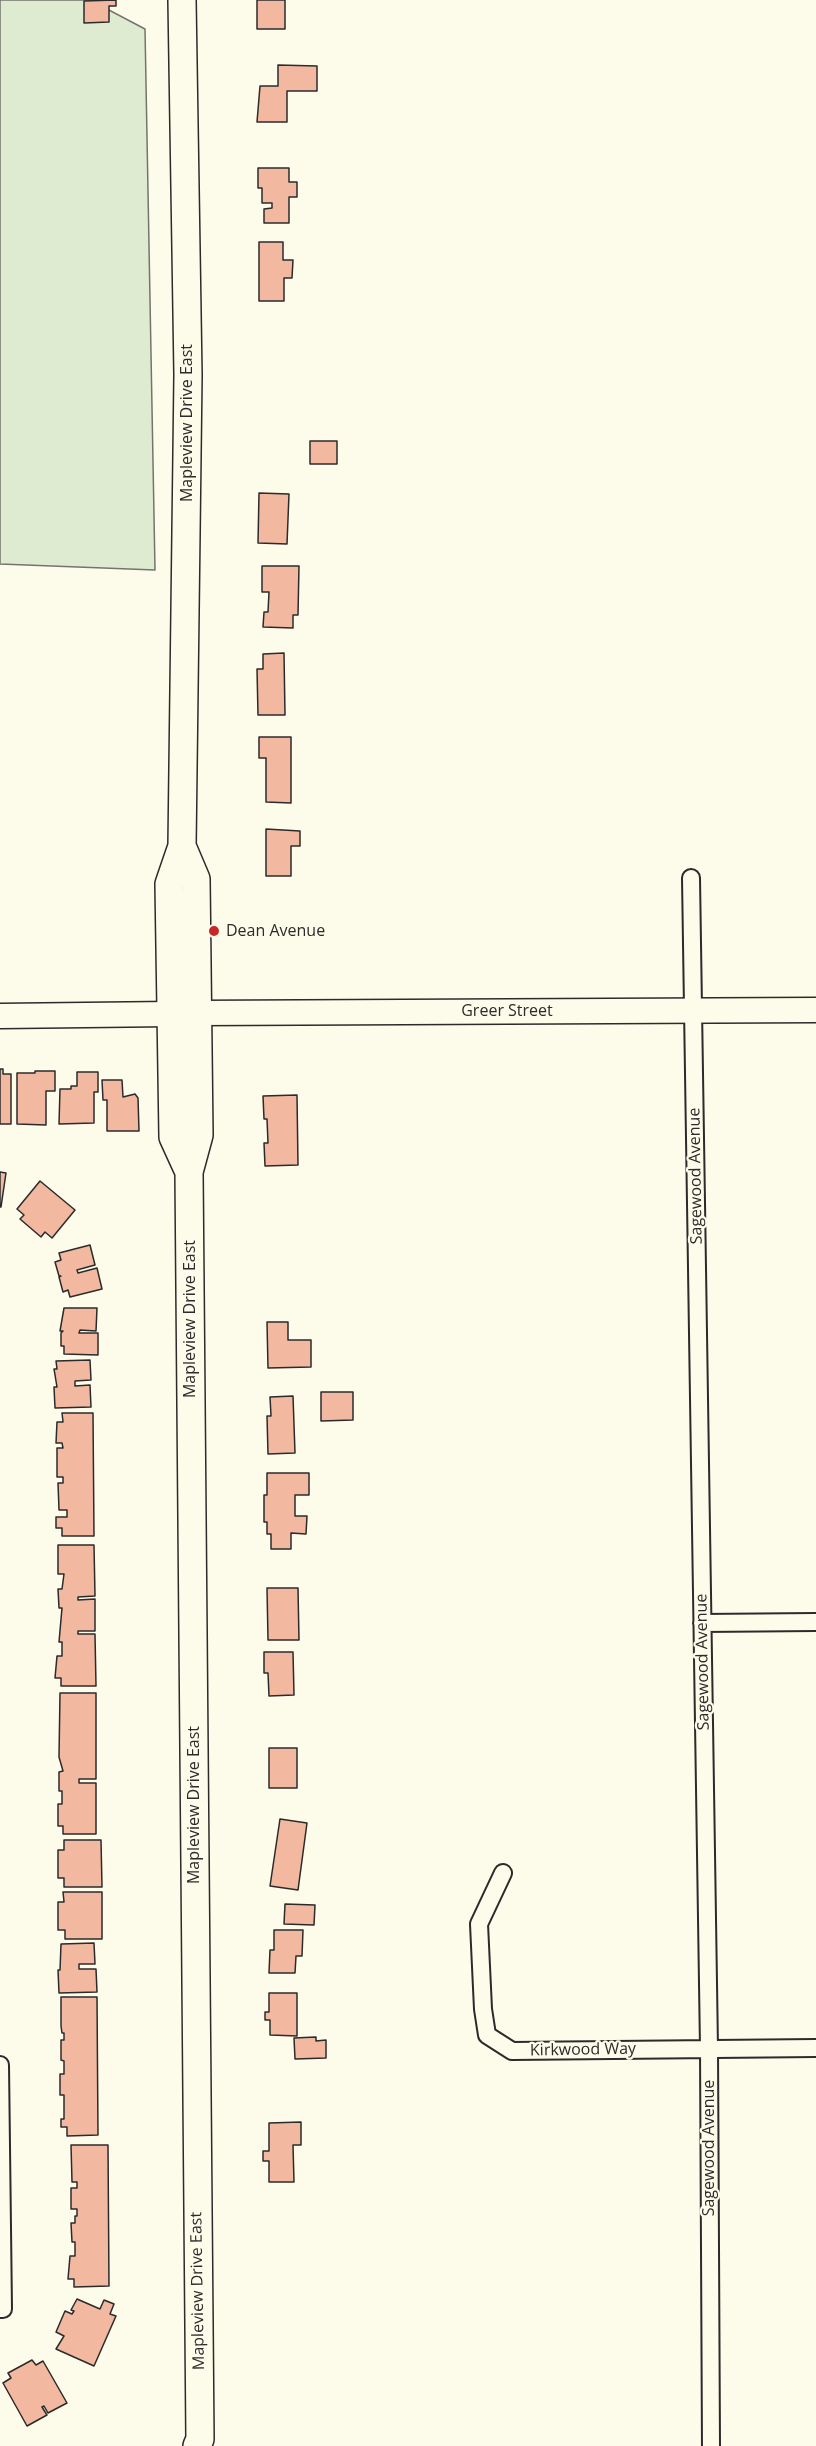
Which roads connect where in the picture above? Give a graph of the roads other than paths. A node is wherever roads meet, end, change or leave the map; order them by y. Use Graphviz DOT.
graph roads {
  1 [pos="182,0"];
  2 [pos="182,846"];
  3 [pos="691,878"];
  4 [pos="816,1010"];
  5 [pos="694,1011"];
  6 [pos="198,1013"];
  7 [pos="171,1014"];
  8 [pos="0,1016"];
  9 [pos="189,1172"];
  10 [pos="816,1622"];
  11 [pos="702,1623"];
  12 [pos="503,1873"];
  13 [pos="709,2048"];
  14 [pos="816,2048"];
  15 [pos="0,2065"];
  16 [pos="0,2309"];
  17 [pos="200,2444"];
  18 [pos="711,2446"];
  1 -- 2 [label="main road, Mapleview Drive East"];
  2 -- 6 [label="main road, Mapleview Drive East"];
  2 -- 7 [label="main road, Mapleview Drive East"];
  3 -- 5 [label="street, Sagewood Avenue"];
  4 -- 5 [label="street, Greer Street"];
  5 -- 6 [label="street, Greer Street"];
  5 -- 11 [label="street, Sagewood Avenue"];
  6 -- 9 [label="main road, Mapleview Drive East"];
  7 -- 8 [label="street"];
  7 -- 9 [label="main road, Mapleview Drive East"];
  9 -- 17 [label="main road, Mapleview Drive East"];
  10 -- 11 [label="street"];
  11 -- 13 [label="street, Sagewood Avenue"];
  12 -- 13 [label="street, Kirkwood Way"];
  13 -- 14 [label="street, Kirkwood Way"];
  13 -- 18 [label="street, Sagewood Avenue"];
  15 -- 16 [label="street"];
}
